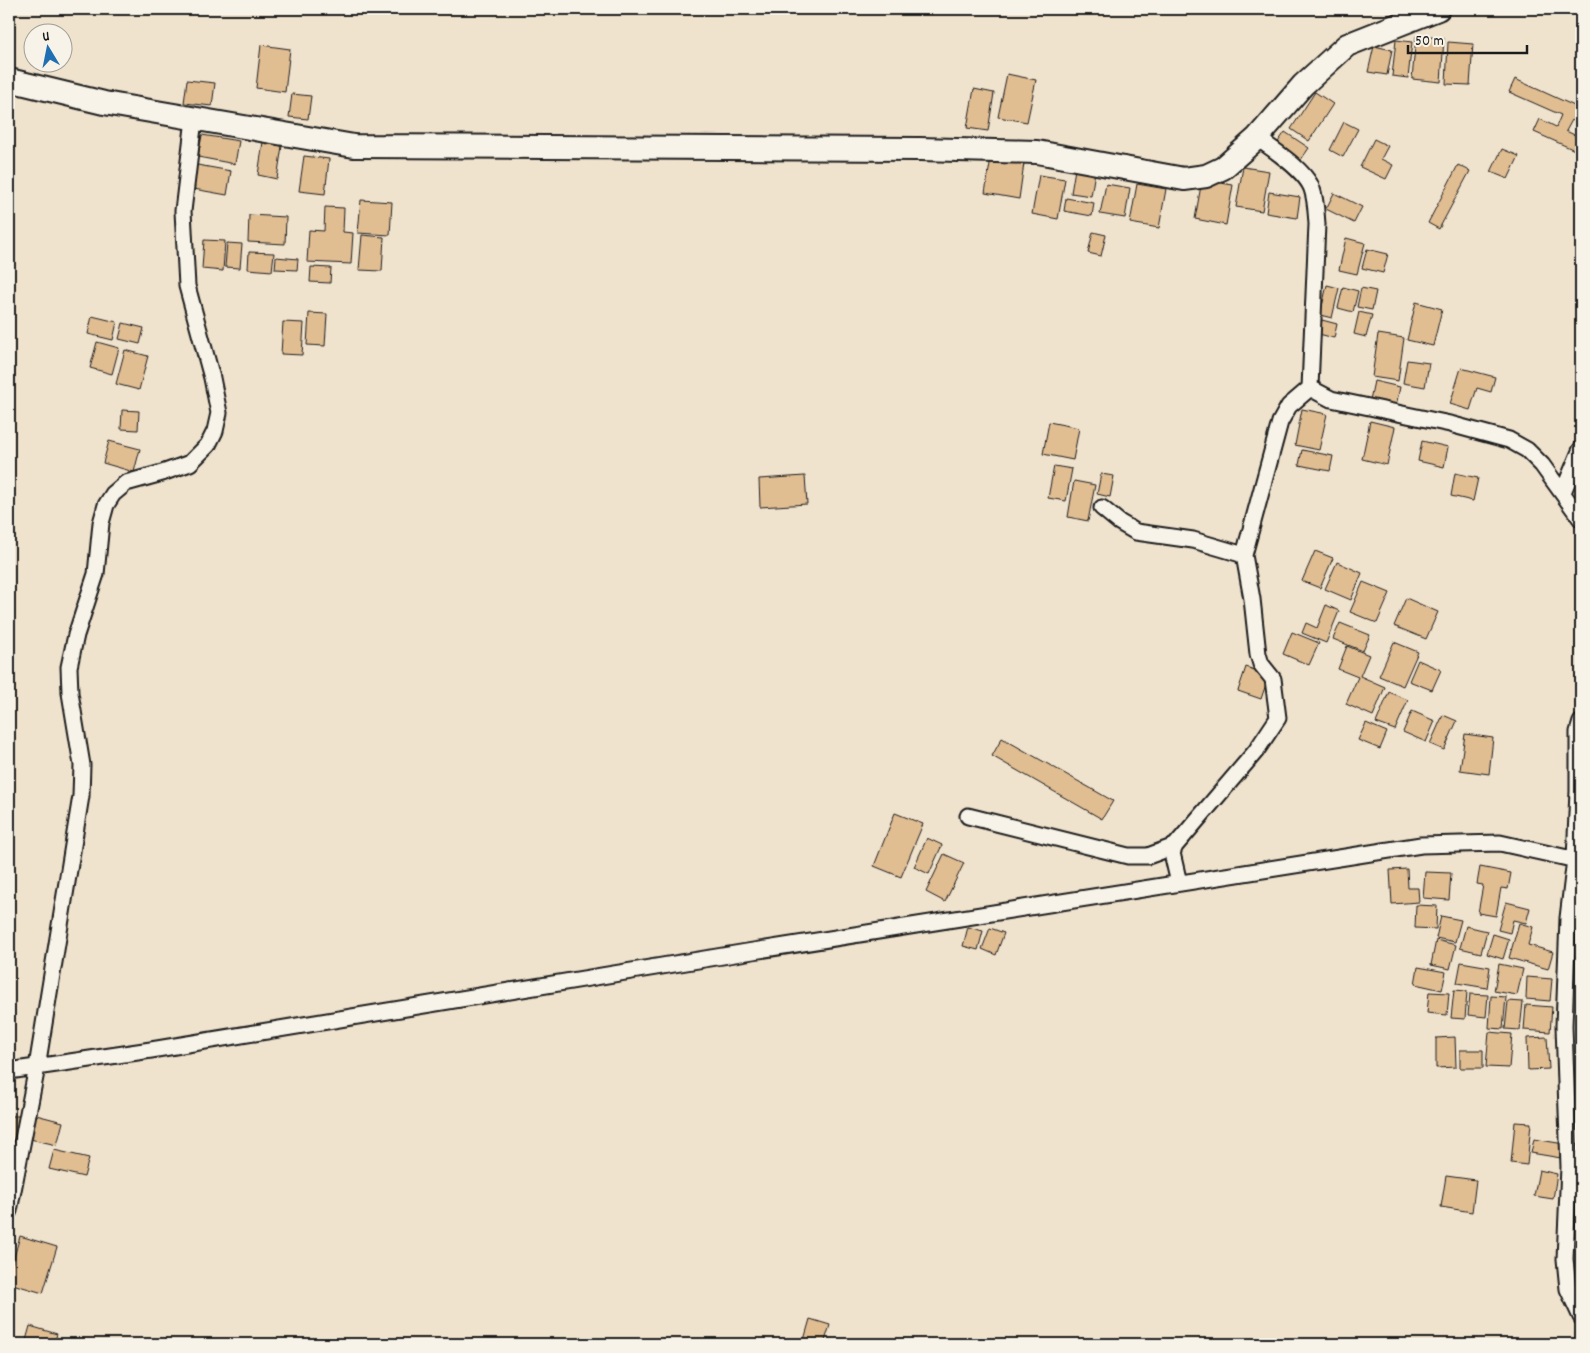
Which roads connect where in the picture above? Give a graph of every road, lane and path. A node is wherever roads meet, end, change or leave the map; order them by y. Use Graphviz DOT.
graph roads {
  1 [pos="1438,9"];
  2 [pos="9,80"];
  3 [pos="194,119"];
  4 [pos="1257,138"];
  5 [pos="1310,388"];
  6 [pos="1581,449"];
  7 [pos="1563,492"];
  8 [pos="1102,508"];
  9 [pos="1581,519"];
  10 [pos="1244,555"];
  11 [pos="1581,722"];
  12 [pos="968,816"];
  13 [pos="1176,846"];
  14 [pos="1578,860"];
  15 [pos="1178,883"];
  16 [pos="37,1066"];
  17 [pos="9,1071"];
  18 [pos="9,1211"];
  19 [pos="1581,1316"];
  1 -- 4 [label="street"];
  2 -- 3 [label="street"];
  3 -- 4 [label="street"];
  3 -- 16 [label="street"];
  4 -- 5 [label="street"];
  5 -- 7 [label="street"];
  5 -- 10 [label="street"];
  6 -- 7 [label="street"];
  7 -- 9 [label="street"];
  8 -- 10 [label="street"];
  10 -- 13 [label="street"];
  11 -- 14 [label="street"];
  12 -- 13 [label="street"];
  13 -- 15 [label="street"];
  14 -- 15 [label="street"];
  14 -- 19 [label="street"];
  15 -- 16 [label="street"];
  16 -- 17 [label="street"];
  16 -- 18 [label="street"];
}
